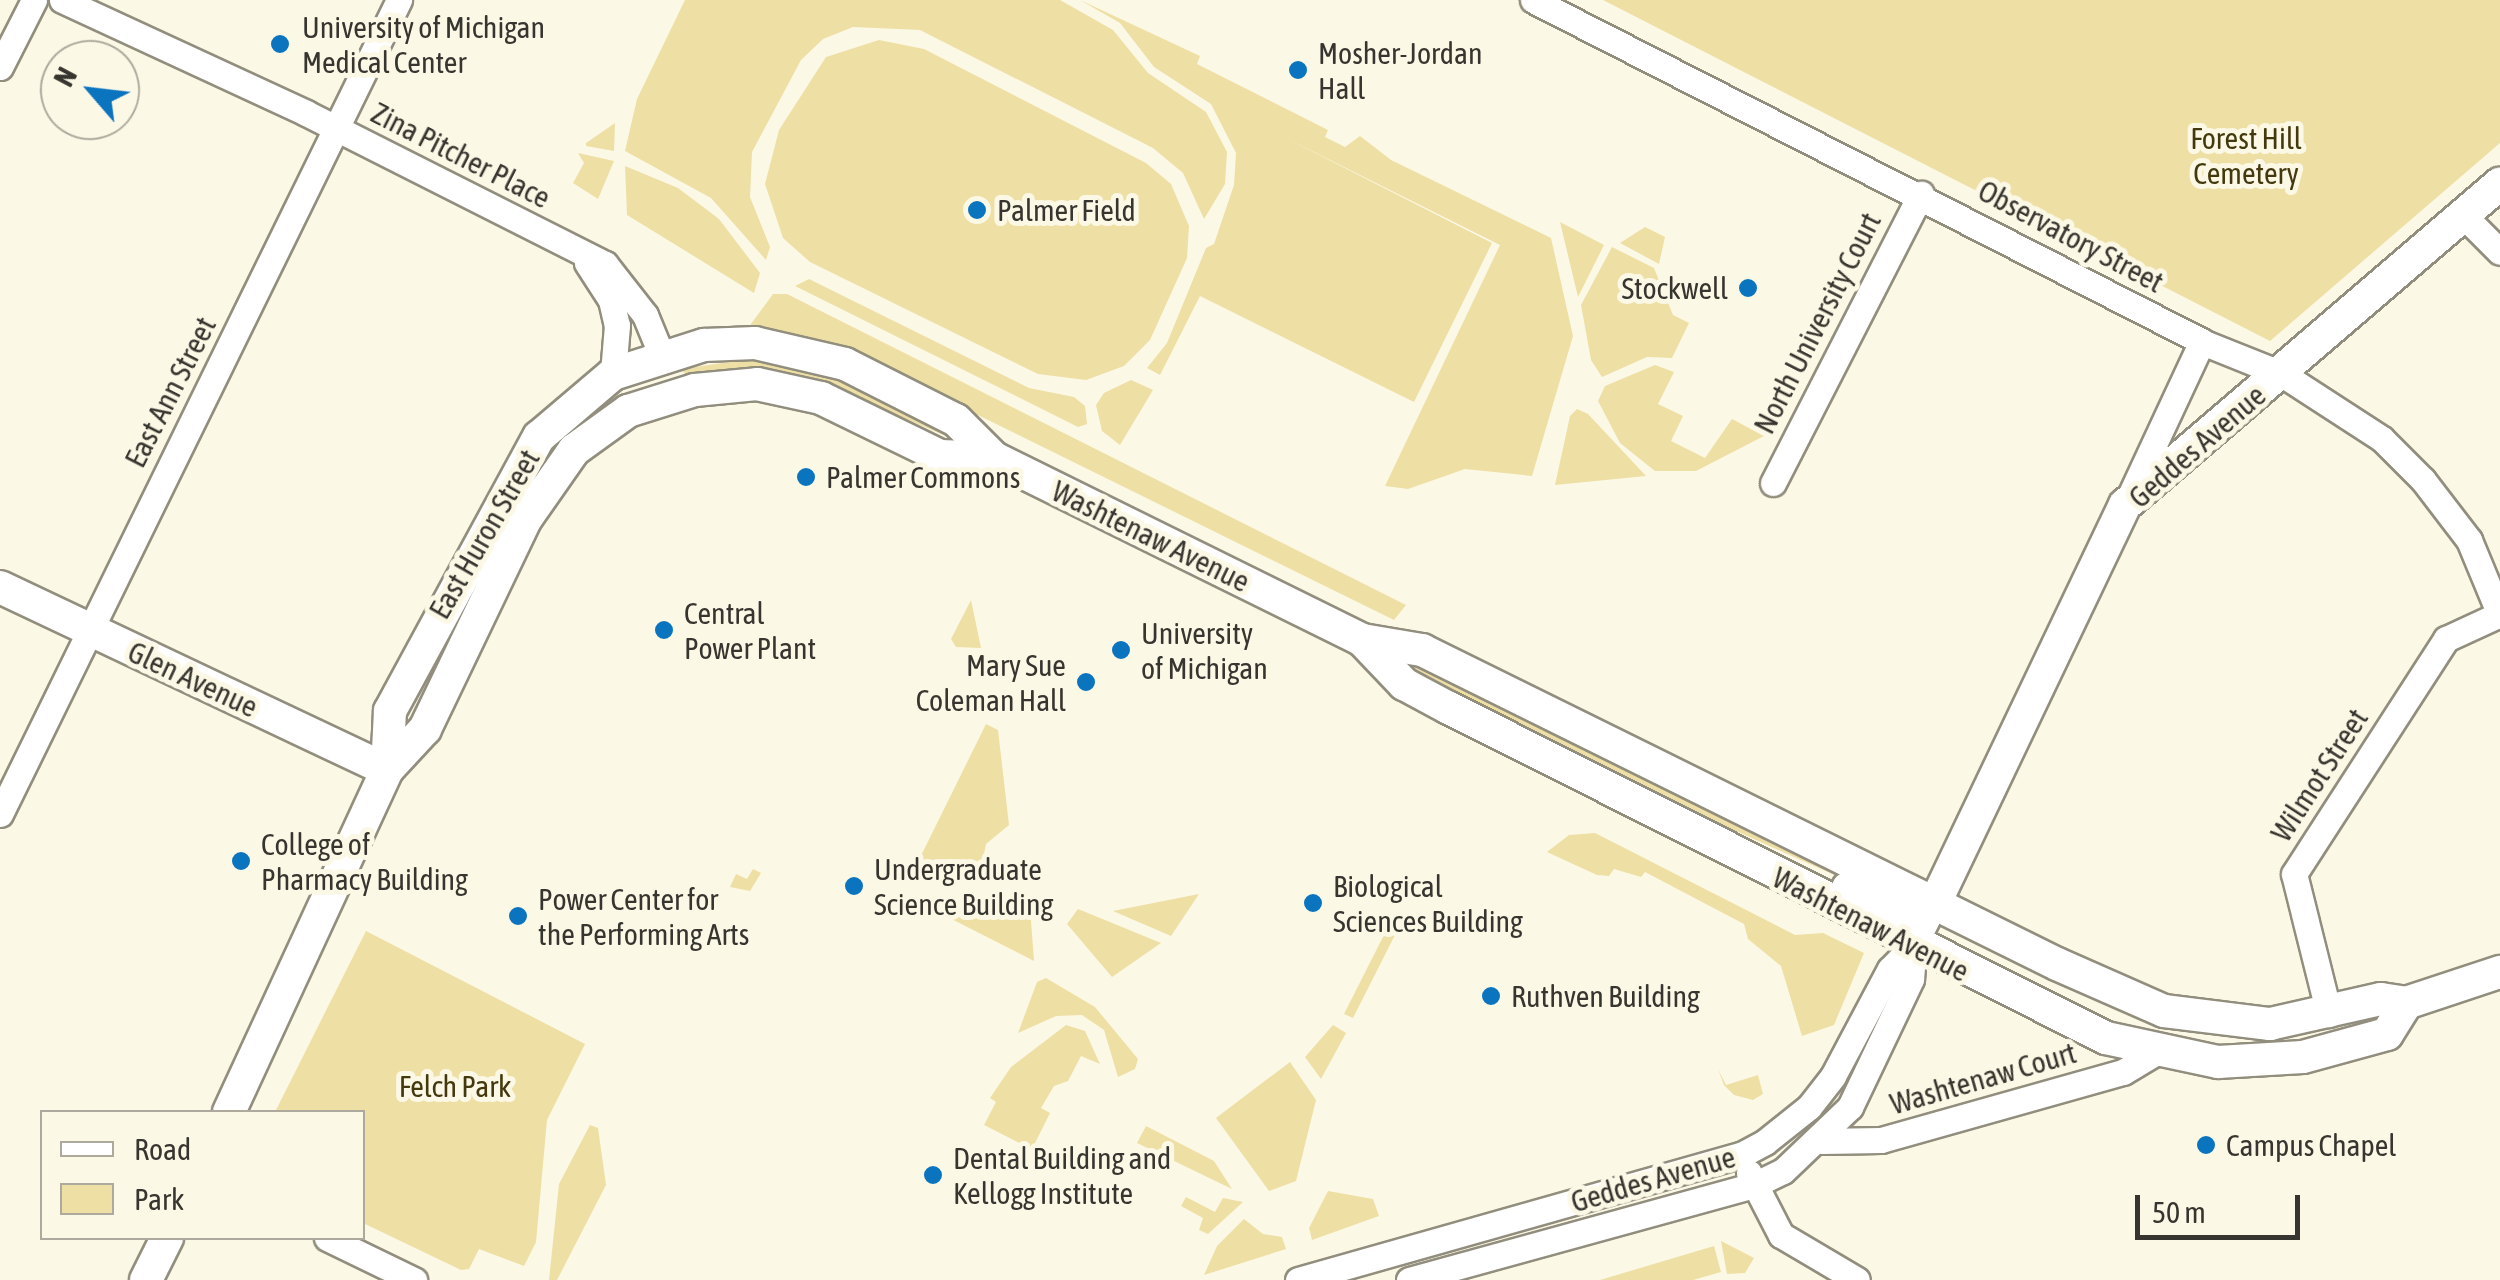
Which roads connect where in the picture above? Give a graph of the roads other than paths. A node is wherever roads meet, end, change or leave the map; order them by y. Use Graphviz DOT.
graph roads {
  1 [pos="34,0"];
  2 [pos="62,0"];
  3 [pos="399,0"];
  4 [pos="1532,0"];
  5 [pos="0,67"];
  6 [pos="336,128"];
  7 [pos="2500,184"];
  8 [pos="1921,194"];
  9 [pos="2463,215"];
  10 [pos="560,240"];
  11 [pos="2500,252"];
  12 [pos="2202,341"];
  13 [pos="660,354"];
  14 [pos="612,374"];
  15 [pos="2282,374"];
  16 [pos="671,396"];
  17 [pos="628,411"];
  18 [pos="994,458"];
  19 [pos="1773,484"];
  20 [pos="2125,505"];
  21 [pos="0,587"];
  22 [pos="2500,615"];
  23 [pos="89,629"];
  24 [pos="1362,640"];
  25 [pos="387,770"];
  26 [pos="0,814"];
  27 [pos="1700,838"];
  28 [pos="1936,903"];
  29 [pos="1914,945"];
  30 [pos="2500,972"];
  31 [pos="2120,993"];
  32 [pos="2406,1003"];
  33 [pos="2329,1014"];
  34 [pos="2156,1053"];
  35 [pos="230,1110"];
  36 [pos="1822,1141"];
  37 [pos="1741,1155"];
  38 [pos="1754,1185"];
  39 [pos="166,1240"];
  40 [pos="331,1240"];
  41 [pos="146,1280"];
  42 [pos="414,1280"];
  43 [pos="1298,1280"];
  44 [pos="1408,1280"];
  45 [pos="1857,1280"];
  1 -- 5 [label="street"];
  2 -- 6 [label="street, Zina Pitcher Place"];
  3 -- 6 [label="street, East Ann Street"];
  4 -- 8 [label="street, Observatory Street"];
  6 -- 10 [label="street, Zina Pitcher Place"];
  6 -- 23 [label="street, East Ann Street"];
  7 -- 9 [label="main road, Geddes Avenue"];
  8 -- 12 [label="street, Observatory Street"];
  8 -- 19 [label="street, North University Court"];
  9 -- 11 [label="street"];
  9 -- 15 [label="main road, Geddes Avenue"];
  10 -- 13 [label="street, Zina Pitcher Place"];
  10 -- 14 [label="street, Zina Pitcher Place"];
  12 -- 15 [label="street, Observatory Street"];
  12 -- 20 [label="street"];
  13 -- 14 [label="main road, East Huron Street"];
  13 -- 17 [label="main road"];
  13 -- 18 [label="main road, Washtenaw Avenue"];
  14 -- 25 [label="main road, East Huron Street"];
  15 -- 20 [label="main road, Geddes Avenue"];
  15 -- 22 [label="street, Observatory Street"];
  16 -- 17 [label="main road, East Huron Street"];
  16 -- 18 [label="main road, Washtenaw Avenue"];
  17 -- 25 [label="main road, East Huron Street"];
  18 -- 24 [label="main road, Washtenaw Avenue"];
  20 -- 28 [label="main road, Geddes Avenue"];
  21 -- 23 [label="main road, Glen Avenue"];
  22 -- 33 [label="street, Wilmot Street"];
  23 -- 25 [label="main road, Glen Avenue"];
  23 -- 26 [label="street, East Ann Street"];
  24 -- 27 [label="main road, Washtenaw Avenue"];
  24 -- 28 [label="main road, Washtenaw Avenue"];
  25 -- 35 [label="main road, East Huron Street"];
  27 -- 28 [label="main road"];
  27 -- 29 [label="main road, Washtenaw Avenue"];
  28 -- 29 [label="street, Geddes Avenue"];
  28 -- 31 [label="main road, Washtenaw Avenue"];
  29 -- 31 [label="main road"];
  29 -- 34 [label="main road, Washtenaw Avenue"];
  29 -- 36 [label="street, Geddes Avenue"];
  29 -- 37 [label="street, Geddes Avenue"];
  30 -- 32 [label="main road, Washtenaw Avenue"];
  31 -- 33 [label="main road, Washtenaw Avenue"];
  32 -- 33 [label="main road, Washtenaw Avenue"];
  32 -- 34 [label="main road, Washtenaw Avenue"];
  34 -- 36 [label="street, Washtenaw Court"];
  36 -- 38 [label="street, Geddes Avenue"];
  37 -- 38 [label="street"];
  37 -- 43 [label="street, Geddes Avenue"];
  38 -- 44 [label="street, Geddes Avenue"];
  38 -- 45 [label="street"];
  39 -- 41 [label="main road"];
  40 -- 42 [label="street"];
}
